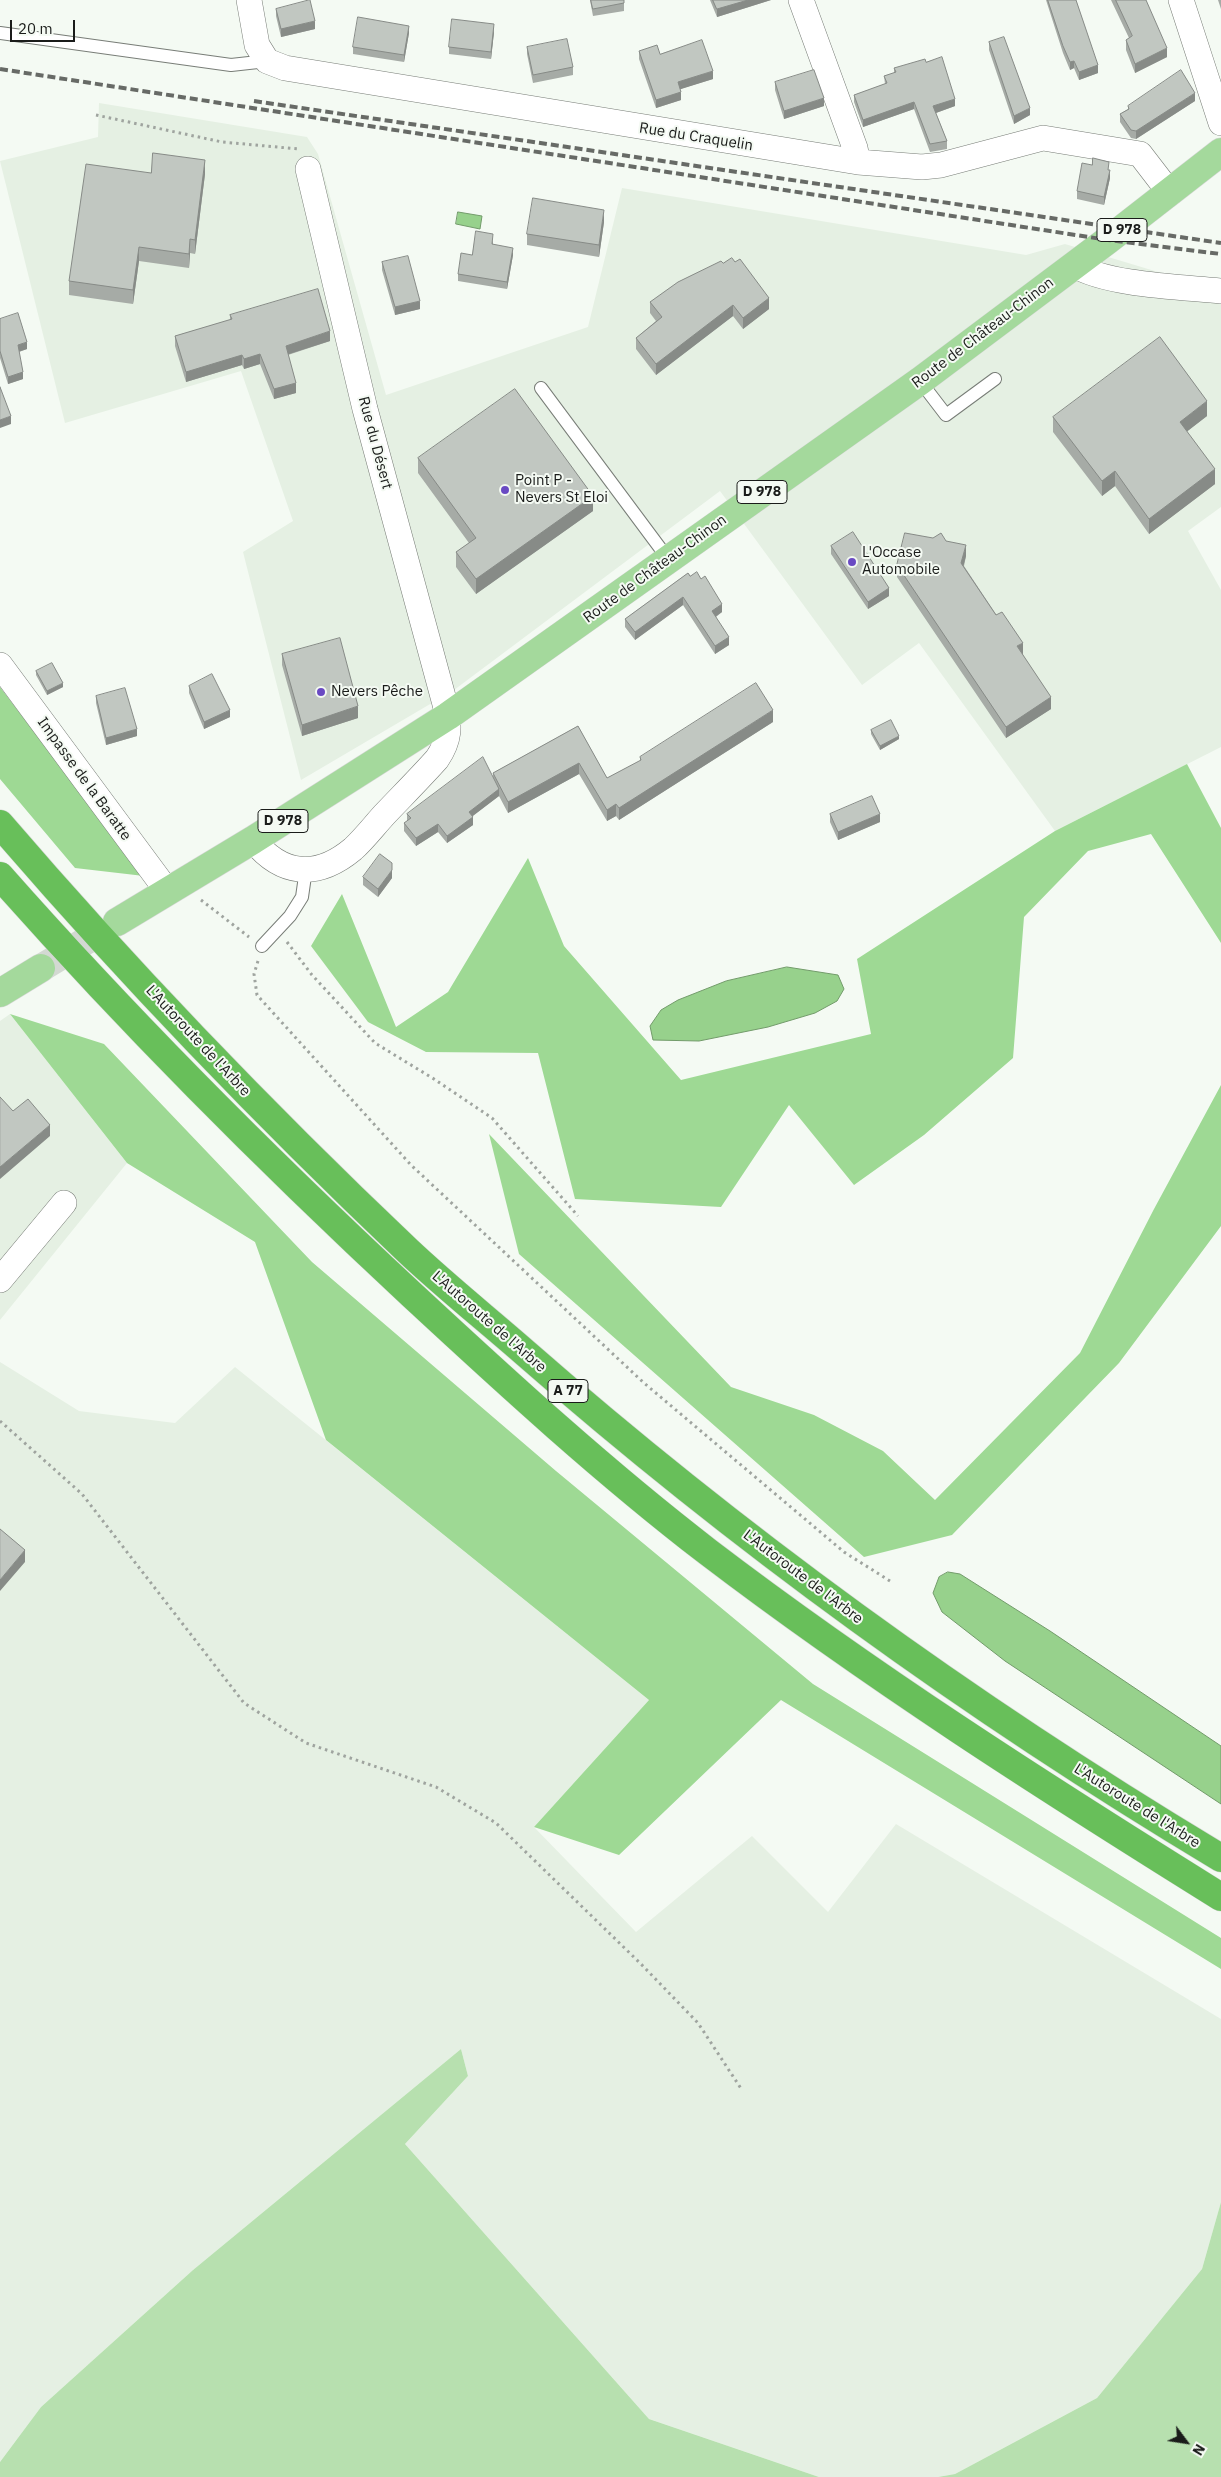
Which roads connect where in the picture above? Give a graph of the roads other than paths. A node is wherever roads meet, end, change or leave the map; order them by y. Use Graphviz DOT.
graph roads {
  1 [pos="249,0"];
  2 [pos="801,0"];
  3 [pos="1181,0"];
  4 [pos="0,33"];
  5 [pos="267,61"];
  6 [pos="1221,123"];
  7 [pos="1221,152"];
  8 [pos="858,162"];
  9 [pos="308,169"];
  10 [pos="1170,193"];
  11 [pos="1074,266"];
  12 [pos="1221,291"];
  13 [pos="995,378"];
  14 [pos="920,380"];
  15 [pos="541,388"];
  16 [pos="670,560"];
  17 [pos="0,666"];
  18 [pos="448,716"];
  19 [pos="0,824"];
  20 [pos="253,840"];
  21 [pos="306,870"];
  22 [pos="0,876"];
  23 [pos="174,888"];
  24 [pos="117,922"];
  25 [pos="262,946"];
  26 [pos="41,968"];
  27 [pos="0,993"];
  28 [pos="64,1203"];
  29 [pos="0,1280"];
  30 [pos="1221,1858"];
  31 [pos="1221,1897"];
  1 -- 5 [label="street"];
  2 -- 8 [label="street"];
  3 -- 6 [label="street"];
  4 -- 5 [label="lane"];
  5 -- 8 [label="street, Rue du Craquelin"];
  7 -- 10 [label="main road, Route de Château-Chinon / D 978"];
  8 -- 10 [label="street, Rue du Craquelin"];
  9 -- 18 [label="street, Rue du Désert"];
  10 -- 11 [label="main road, Route de Château-Chinon / D 978"];
  11 -- 12 [label="street"];
  11 -- 14 [label="main road, Route de Château-Chinon / D 978"];
  13 -- 14 [label="lane"];
  14 -- 16 [label="main road, Route de Château-Chinon / D 978"];
  15 -- 16 [label="lane"];
  16 -- 18 [label="main road, Route de Château-Chinon / D 978"];
  17 -- 23 [label="street, Impasse de la Baratte"];
  18 -- 20 [label="main road, Route de Château-Chinon / D 978"];
  18 -- 21 [label="street, Rue du Désert"];
  19 -- 30 [label="highway, L'Autoroute de l'Arbre / A 77"];
  20 -- 21 [label="street"];
  20 -- 23 [label="main road, Route de Château-Chinon / D 978"];
  21 -- 25 [label="lane"];
  22 -- 31 [label="highway, L'Autoroute de l'Arbre / A 77"];
  23 -- 24 [label="main road, Route de Château-Chinon / D 978"];
  26 -- 27 [label="main road"];
  28 -- 29 [label="street"];
}
